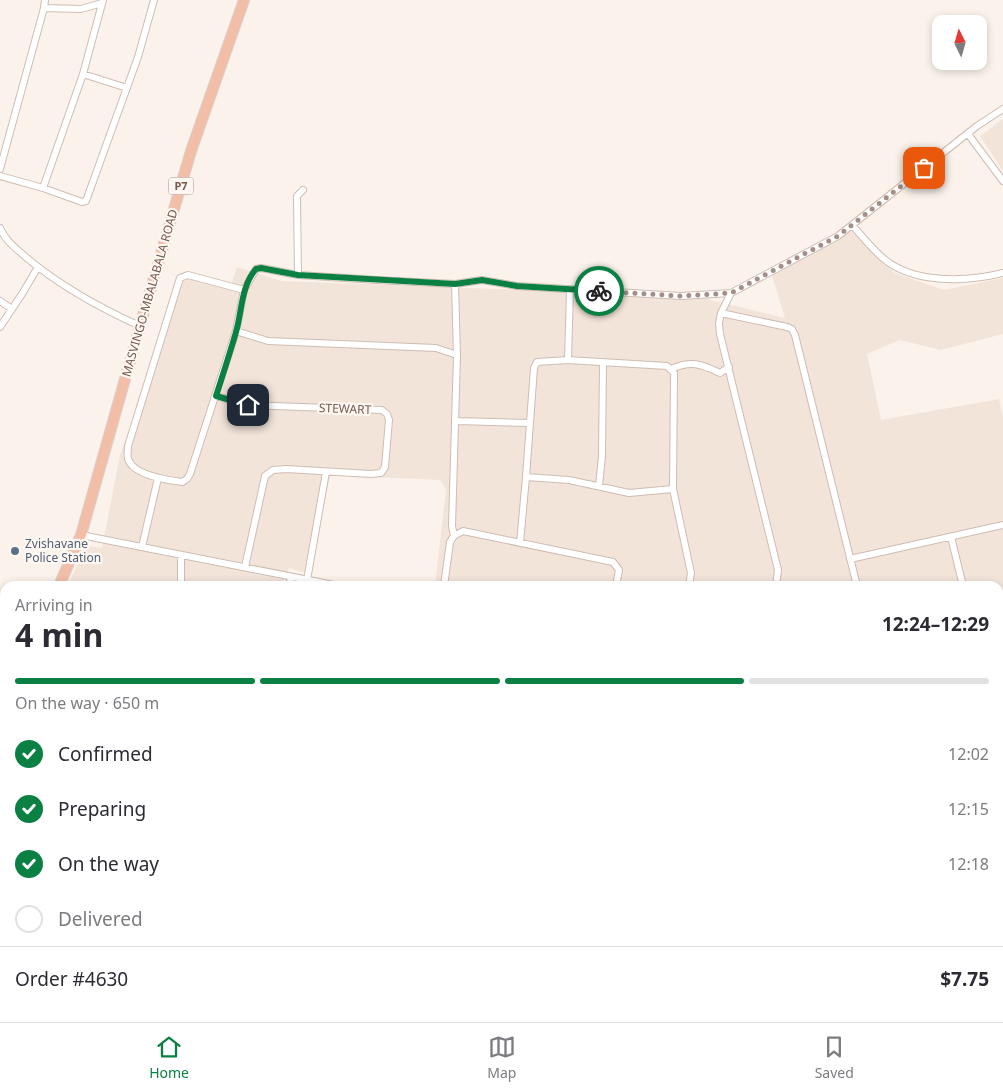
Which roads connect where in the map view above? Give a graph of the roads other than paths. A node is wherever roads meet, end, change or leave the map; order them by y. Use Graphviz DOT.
graph roads {
  1 [pos="45,0"];
  2 [pos="154,0"];
  3 [pos="244,0"];
  4 [pos="103,2"];
  5 [pos="44,8"];
  6 [pos="82,74"];
  7 [pos="126,88"];
  8 [pos="1003,109"];
  9 [pos="968,134"];
  10 [pos="0,168"];
  11 [pos="0,176"];
  12 [pos="1003,181"];
  13 [pos="43,188"];
  14 [pos="304,190"];
  15 [pos="852,225"];
  16 [pos="0,228"];
  17 [pos="38,267"];
  18 [pos="1003,272"];
  19 [pos="298,275"];
  20 [pos="455,284"];
  21 [pos="570,289"];
  22 [pos="244,290"];
  23 [pos="731,293"];
  24 [pos="0,301"];
  25 [pos="12,308"];
  26 [pos="721,314"];
  27 [pos="140,326"];
  28 [pos="0,327"];
  29 [pos="236,331"];
  30 [pos="458,355"];
  31 [pos="568,360"];
  32 [pos="603,363"];
  33 [pos="729,367"];
  34 [pos="671,369"];
  35 [pos="216,396"];
  36 [pos="456,421"];
  37 [pos="530,423"];
  38 [pos="326,472"];
  39 [pos="526,477"];
  40 [pos="158,478"];
  41 [pos="599,486"];
  42 [pos="673,489"];
  43 [pos="1003,525"];
  44 [pos="82,535"];
  45 [pos="454,536"];
  46 [pos="951,537"];
  47 [pos="520,543"];
  48 [pos="142,547"];
  49 [pos="182,555"];
  50 [pos="850,559"];
  51 [pos="245,567"];
  52 [pos="292,577"];
  53 [pos="307,580"];
  54 [pos="61,581"];
  55 [pos="181,581"];
  56 [pos="290,581"];
  57 [pos="312,581"];
  58 [pos="445,581"];
  59 [pos="617,581"];
  60 [pos="690,581"];
  61 [pos="777,581"];
  62 [pos="856,581"];
  63 [pos="961,581"];
  1 -- 5 [label="street"];
  2 -- 7 [label="street"];
  3 -- 27 [label="highway, MASVINGO-MBALABALA ROAD / P7"];
  4 -- 5 [label="street"];
  4 -- 6 [label="street"];
  5 -- 10 [label="street"];
  6 -- 7 [label="street"];
  6 -- 13 [label="street"];
  7 -- 13 [label="street"];
  8 -- 9 [label="street"];
  9 -- 12 [label="street"];
  9 -- 15 [label="street"];
  11 -- 13 [label="street"];
  14 -- 19 [label="street"];
  15 -- 18 [label="street"];
  15 -- 23 [label="street"];
  16 -- 17 [label="street"];
  17 -- 25 [label="street"];
  17 -- 27 [label="street"];
  19 -- 20 [label="street"];
  19 -- 22 [label="street"];
  20 -- 21 [label="street"];
  20 -- 30 [label="street"];
  21 -- 23 [label="street"];
  21 -- 31 [label="street"];
  22 -- 29 [label="street"];
  22 -- 40 [label="street"];
  23 -- 26 [label="street"];
  24 -- 25 [label="street"];
  25 -- 28 [label="street"];
  26 -- 33 [label="street"];
  26 -- 50 [label="street"];
  27 -- 44 [label="highway, MASVINGO-MBALABALA ROAD / P7"];
  29 -- 30 [label="street"];
  29 -- 35 [label="street"];
  30 -- 36 [label="street"];
  31 -- 32 [label="street"];
  31 -- 37 [label="street"];
  32 -- 34 [label="street"];
  32 -- 41 [label="street"];
  33 -- 34 [label="street"];
  33 -- 61 [label="street"];
  34 -- 42 [label="street"];
  35 -- 38 [label="street, STEWART"];
  35 -- 40 [label="street"];
  36 -- 37 [label="street"];
  36 -- 45 [label="street"];
  37 -- 39 [label="street"];
  38 -- 51 [label="street"];
  38 -- 53 [label="street"];
  39 -- 41 [label="street"];
  39 -- 47 [label="street"];
  40 -- 48 [label="street"];
  41 -- 42 [label="street"];
  42 -- 60 [label="street"];
  43 -- 46 [label="street"];
  44 -- 48 [label="street"];
  44 -- 54 [label="highway, MASVINGO-MBALABALA ROAD / P7"];
  45 -- 47 [label="street"];
  45 -- 58 [label="street"];
  46 -- 50 [label="street"];
  46 -- 63 [label="street"];
  47 -- 59 [label="street"];
  48 -- 49 [label="street"];
  49 -- 51 [label="street"];
  49 -- 55 [label="street"];
  50 -- 62 [label="street"];
  51 -- 52 [label="street"];
  52 -- 53 [label="street"];
  52 -- 56 [label="street"];
  53 -- 57 [label="street"];
}
